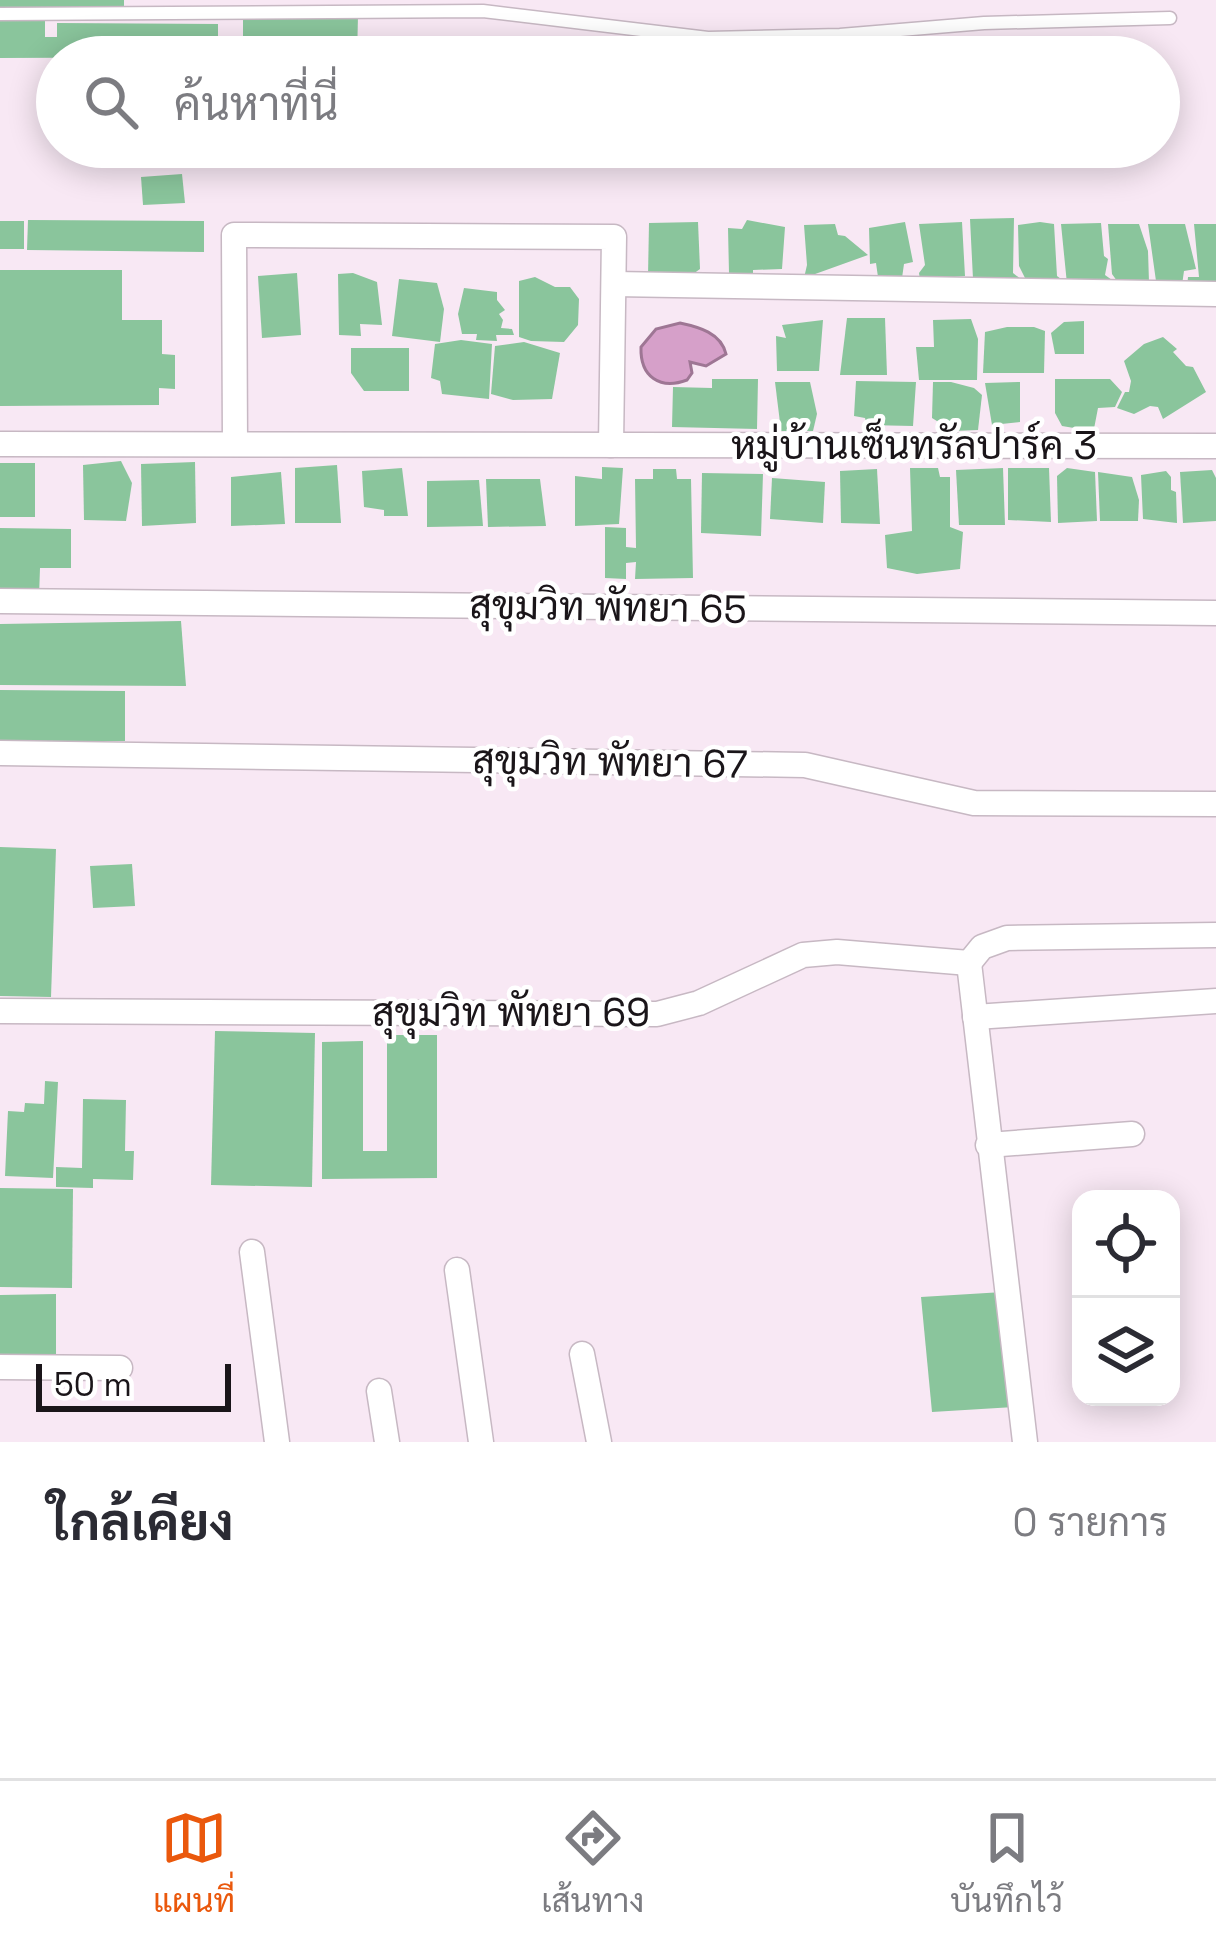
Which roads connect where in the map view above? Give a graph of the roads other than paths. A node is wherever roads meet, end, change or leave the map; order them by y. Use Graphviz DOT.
graph roads {
  1 [pos="0,14"];
  2 [pos="1170,18"];
  3 [pos="690,36"];
  4 [pos="796,36"];
  5 [pos="614,284"];
  6 [pos="1216,294"];
  7 [pos="0,444"];
  8 [pos="235,444"];
  9 [pos="611,445"];
  10 [pos="1216,446"];
  11 [pos="0,601"];
  12 [pos="1216,613"];
  13 [pos="0,753"];
  14 [pos="1216,804"];
  15 [pos="1216,934"];
  16 [pos="969,963"];
  17 [pos="1216,1001"];
  18 [pos="0,1011"];
  19 [pos="975,1017"];
  20 [pos="1132,1134"];
  21 [pos="988,1145"];
  22 [pos="252,1252"];
  23 [pos="457,1270"];
  24 [pos="582,1354"];
  25 [pos="0,1367"];
  26 [pos="120,1368"];
  27 [pos="380,1391"];
  28 [pos="277,1442"];
  29 [pos="387,1442"];
  30 [pos="481,1442"];
  31 [pos="598,1442"];
  32 [pos="1025,1442"];
  1 -- 3 [label="lane"];
  2 -- 4 [label="lane"];
  5 -- 6 [label="street"];
  5 -- 8 [label="street"];
  5 -- 9 [label="street"];
  7 -- 8 [label="street, หมู่บ้านเซ็นทรัลปาร์ค 3"];
  8 -- 9 [label="street, หมู่บ้านเซ็นทรัลปาร์ค 3"];
  9 -- 10 [label="street, หมู่บ้านเซ็นทรัลปาร์ค 3"];
  11 -- 12 [label="street, สุขุมวิท พัทยา 65"];
  13 -- 14 [label="street, สุขุมวิท พัทยา 67"];
  15 -- 16 [label="street"];
  16 -- 18 [label="street, สุขุมวิท พัทยา 69"];
  16 -- 19 [label="street"];
  17 -- 19 [label="street"];
  19 -- 21 [label="street"];
  20 -- 21 [label="street"];
  21 -- 32 [label="street"];
  22 -- 28 [label="street"];
  23 -- 30 [label="street"];
  24 -- 31 [label="street"];
  25 -- 26 [label="street"];
  27 -- 29 [label="street"];
}
